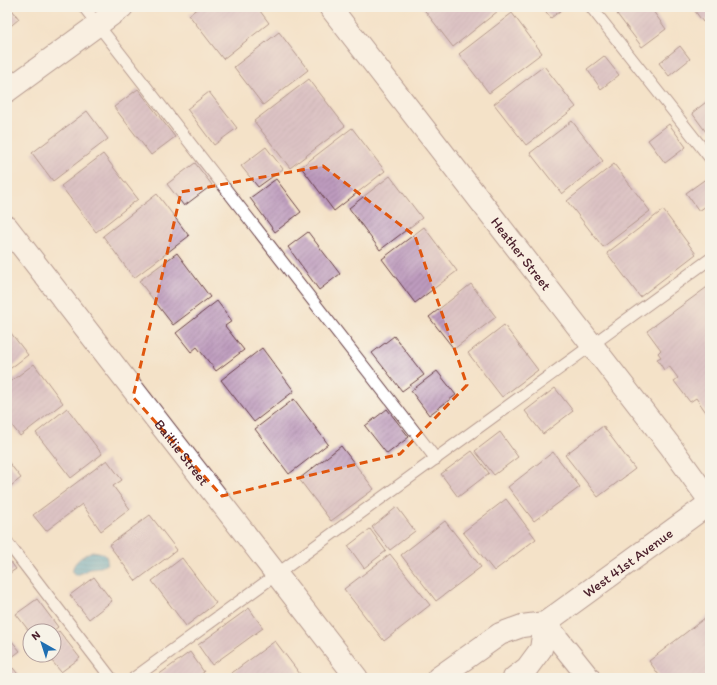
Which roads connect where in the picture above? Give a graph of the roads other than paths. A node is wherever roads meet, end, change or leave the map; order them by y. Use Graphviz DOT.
graph roads {
  1 [pos="84,7"];
  2 [pos="122,7"];
  3 [pos="330,7"];
  4 [pos="591,7"];
  5 [pos="98,25"];
  6 [pos="7,91"];
  7 [pos="710,158"];
  8 [pos="7,227"];
  9 [pos="710,259"];
  10 [pos="592,346"];
  11 [pos="436,459"];
  12 [pos="710,502"];
  13 [pos="7,542"];
  14 [pos="276,575"];
  15 [pos="545,622"];
  16 [pos="112,678"];
  17 [pos="134,678"];
  18 [pos="357,678"];
  19 [pos="438,678"];
  20 [pos="514,678"];
  21 [pos="589,678"];
  1 -- 5 [label="lane"];
  2 -- 5 [label="street"];
  3 -- 10 [label="street, Heather Street"];
  4 -- 7 [label="lane"];
  5 -- 6 [label="street"];
  5 -- 11 [label="lane"];
  8 -- 14 [label="street, Baillie Street"];
  9 -- 10 [label="lane"];
  10 -- 11 [label="lane"];
  10 -- 12 [label="street, Heather Street"];
  11 -- 14 [label="lane"];
  12 -- 15 [label="street, West 41st Avenue"];
  13 -- 16 [label="lane"];
  14 -- 17 [label="lane"];
  14 -- 18 [label="street, Baillie Street"];
  15 -- 19 [label="street, West 41st Avenue"];
  15 -- 20 [label="street"];
  15 -- 21 [label="street"];
}
